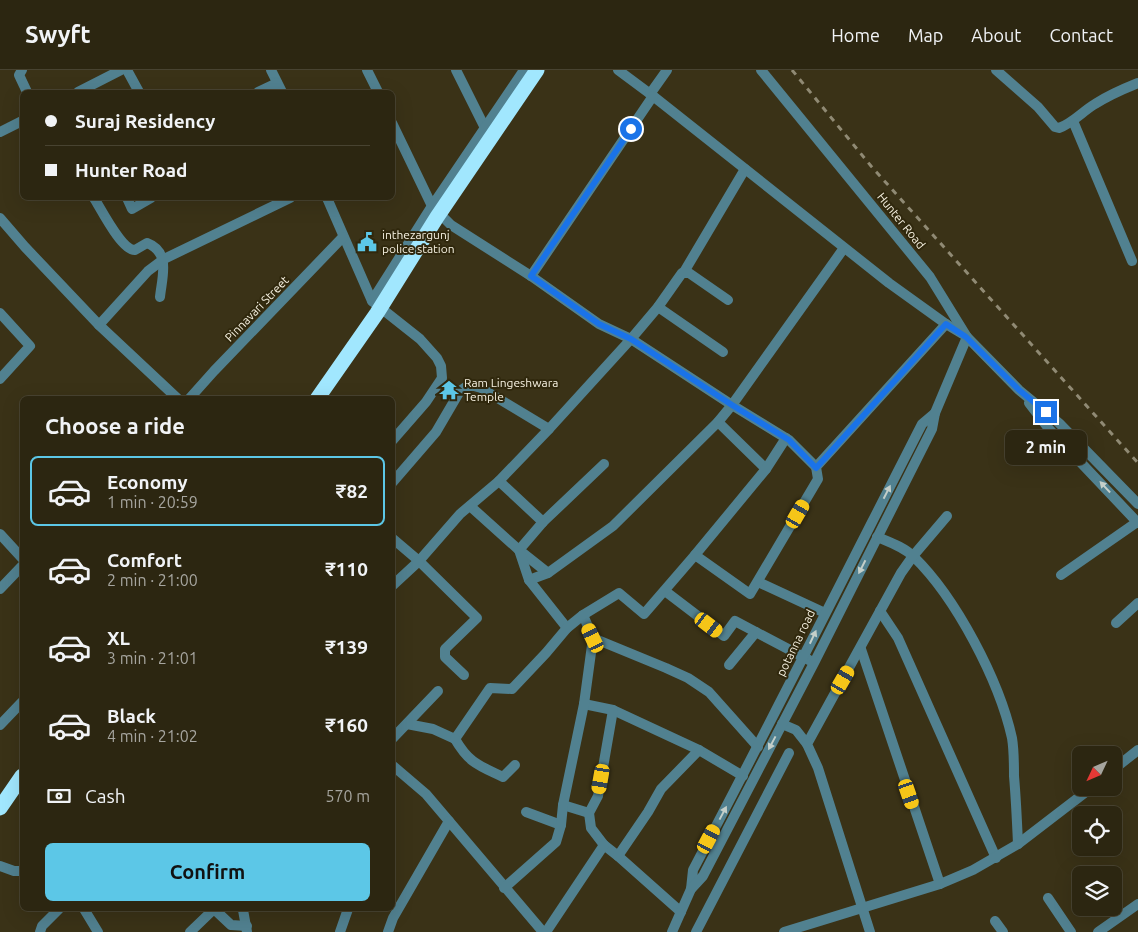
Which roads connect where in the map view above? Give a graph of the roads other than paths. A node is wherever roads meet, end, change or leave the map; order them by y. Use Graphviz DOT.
graph roads {
  1 [pos="22,70"];
  2 [pos="121,70"];
  3 [pos="127,70"];
  4 [pos="271,70"];
  5 [pos="367,70"];
  6 [pos="456,70"];
  7 [pos="524,70"];
  8 [pos="537,70"];
  9 [pos="618,70"];
  10 [pos="667,70"];
  11 [pos="761,70"];
  12 [pos="996,70"];
  13 [pos="1138,83"];
  14 [pos="279,88"];
  15 [pos="26,90"];
  16 [pos="82,90"];
  17 [pos="138,90"];
  18 [pos="377,90"];
  19 [pos="652,95"];
  20 [pos="1073,121"];
  21 [pos="20,122"];
  22 [pos="484,126"];
  23 [pos="395,129"];
  24 [pos="0,132"];
  25 [pos="745,169"];
  26 [pos="95,200"];
  27 [pos="128,200"];
  28 [pos="148,200"];
  29 [pos="286,200"];
  30 [pos="328,200"];
  31 [pos="432,206"];
  32 [pos="0,218"];
  33 [pos="343,237"];
  34 [pos="844,248"];
  35 [pos="164,259"];
  36 [pos="1132,261"];
  37 [pos="684,272"];
  38 [pos="531,276"];
  39 [pos="160,297"];
  40 [pos="728,300"];
  41 [pos="372,301"];
  42 [pos="658,307"];
  43 [pos="0,313"];
  44 [pos="946,324"];
  45 [pos="99,325"];
  46 [pos="631,339"];
  47 [pos="970,341"];
  48 [pos="723,352"];
  49 [pos="0,378"];
  50 [pos="1019,390"];
  51 [pos="175,396"];
  52 [pos="192,396"];
  53 [pos="319,396"];
  54 [pos="732,405"];
  55 [pos="935,413"];
  56 [pos="718,422"];
  57 [pos="549,429"];
  58 [pos="395,438"];
  59 [pos="786,438"];
  60 [pos="604,464"];
  61 [pos="816,468"];
  62 [pos="766,469"];
  63 [pos="395,480"];
  64 [pos="499,481"];
  65 [pos="1137,501"];
  66 [pos="470,506"];
  67 [pos="947,516"];
  68 [pos="543,522"];
  69 [pos="1138,522"];
  70 [pos="0,534"];
  71 [pos="884,539"];
  72 [pos="395,541"];
  73 [pos="519,550"];
  74 [pos="695,555"];
  75 [pos="20,556"];
  76 [pos="913,556"];
  77 [pos="418,561"];
  78 [pos="20,568"];
  79 [pos="548,573"];
  80 [pos="1061,575"];
  81 [pos="529,580"];
  82 [pos="758,582"];
  83 [pos="395,583"];
  84 [pos="0,589"];
  85 [pos="665,591"];
  86 [pos="1138,603"];
  87 [pos="880,611"];
  88 [pos="825,613"];
  89 [pos="582,615"];
  90 [pos="1116,623"];
  91 [pos="567,628"];
  92 [pos="756,632"];
  93 [pos="593,638"];
  94 [pos="861,649"];
  95 [pos="804,656"];
  96 [pos="814,663"];
  97 [pos="728,665"];
  98 [pos="464,675"];
  99 [pos="438,692"];
  100 [pos="20,704"];
  101 [pos="584,704"];
  102 [pos="613,710"];
  103 [pos="407,724"];
  104 [pos="0,725"];
  105 [pos="789,727"];
  106 [pos="395,736"];
  107 [pos="455,738"];
  108 [pos="807,744"];
  109 [pos="758,747"];
  110 [pos="699,750"];
  111 [pos="1138,750"];
  112 [pos="789,753"];
  113 [pos="1122,763"];
  114 [pos="515,765"];
  115 [pos="395,768"];
  116 [pos="742,776"];
  117 [pos="20,779"];
  118 [pos="1081,796"];
  119 [pos="563,805"];
  120 [pos="0,808"];
  121 [pos="526,812"];
  122 [pos="589,813"];
  123 [pos="449,821"];
  124 [pos="561,825"];
  125 [pos="1018,844"];
  126 [pos="604,845"];
  127 [pos="618,856"];
  128 [pos="996,858"];
  129 [pos="0,866"];
  130 [pos="20,871"];
  131 [pos="940,884"];
  132 [pos="504,888"];
  133 [pos="691,889"];
  134 [pos="1048,898"];
  135 [pos="1138,904"];
  136 [pos="863,909"];
  137 [pos="57,911"];
  138 [pos="85,911"];
  139 [pos="212,911"];
  140 [pos="216,911"];
  141 [pos="243,911"];
  142 [pos="347,911"];
  143 [pos="681,912"];
  144 [pos="995,921"];
  145 [pos="247,929"];
  146 [pos="40,932"];
  147 [pos="98,932"];
  148 [pos="190,932"];
  149 [pos="340,932"];
  150 [pos="388,932"];
  151 [pos="545,932"];
  152 [pos="672,932"];
  153 [pos="696,932"];
  154 [pos="784,932"];
  155 [pos="870,932"];
  156 [pos="1003,932"];
  157 [pos="1070,932"];
  158 [pos="1098,932"];
  1 -- 15 [label="street"];
  2 -- 16 [label="street"];
  3 -- 17 [label="street"];
  4 -- 14 [label="street"];
  5 -- 18 [label="street"];
  6 -- 22 [label="street"];
  7 -- 22 [label="street"];
  8 -- 53 [label="highway, bridge"];
  9 -- 19 [label="street"];
  10 -- 19 [label="street"];
  11 -- 47 [label="street, Hunter Road"];
  12 -- 20 [label="street"];
  13 -- 20 [label="street"];
  19 -- 25 [label="street"];
  19 -- 38 [label="street"];
  20 -- 36 [label="street"];
  21 -- 24 [label="street"];
  22 -- 31 [label="street"];
  23 -- 31 [label="street"];
  25 -- 34 [label="street"];
  25 -- 37 [label="street"];
  26 -- 35 [label="street"];
  27 -- 28 [label="street"];
  29 -- 35 [label="street"];
  30 -- 33 [label="street"];
  31 -- 38 [label="street"];
  31 -- 41 [label="street"];
  32 -- 45 [label="street"];
  33 -- 41 [label="street"];
  33 -- 52 [label="street, Pinnavari Street"];
  34 -- 44 [label="street"];
  34 -- 54 [label="street"];
  35 -- 39 [label="street"];
  35 -- 45 [label="street"];
  37 -- 40 [label="street"];
  37 -- 42 [label="street"];
  38 -- 46 [label="street"];
  41 -- 58 [label="street"];
  42 -- 46 [label="street"];
  42 -- 48 [label="street"];
  43 -- 49 [label="street"];
  44 -- 47 [label="street"];
  44 -- 61 [label="street"];
  45 -- 51 [label="street"];
  46 -- 54 [label="street"];
  46 -- 57 [label="street"];
  47 -- 50 [label="street, Hunter Road"];
  47 -- 55 [label="street, potanna road"];
  50 -- 65 [label="street, Hunter Road"];
  69 -- 50 [label="street, Hunter Road, one-way"];
  54 -- 56 [label="street"];
  54 -- 59 [label="street"];
  55 -- 71 [label="street, potanna road"];
  88 -- 55 [label="street, potanna road, one-way"];
  56 -- 62 [label="street"];
  56 -- 79 [label="street"];
  57 -- 63 [label="street"];
  57 -- 64 [label="street"];
  59 -- 61 [label="street"];
  59 -- 62 [label="street"];
  60 -- 68 [label="street"];
  61 -- 82 [label="street"];
  62 -- 74 [label="street"];
  64 -- 66 [label="street"];
  64 -- 68 [label="street"];
  66 -- 73 [label="street"];
  66 -- 77 [label="street"];
  67 -- 76 [label="street"];
  68 -- 73 [label="street"];
  69 -- 80 [label="street"];
  70 -- 75 [label="street"];
  71 -- 76 [label="street"];
  71 -- 96 [label="street, potanna road, one-way"];
  72 -- 77 [label="street"];
  73 -- 79 [label="street"];
  73 -- 81 [label="street"];
  74 -- 82 [label="street"];
  74 -- 85 [label="street"];
  76 -- 87 [label="street"];
  76 -- 125 [label="street"];
  77 -- 83 [label="street"];
  77 -- 98 [label="street"];
  78 -- 84 [label="street"];
  79 -- 81 [label="street"];
  81 -- 91 [label="street"];
  82 -- 88 [label="street"];
  85 -- 89 [label="street"];
  85 -- 92 [label="street"];
  86 -- 90 [label="street"];
  87 -- 94 [label="street"];
  87 -- 128 [label="street"];
  95 -- 88 [label="street, potanna road, one-way"];
  89 -- 91 [label="street"];
  89 -- 93 [label="street"];
  91 -- 107 [label="street"];
  92 -- 95 [label="street"];
  92 -- 97 [label="street"];
  93 -- 101 [label="street"];
  93 -- 109 [label="street"];
  94 -- 108 [label="street"];
  94 -- 131 [label="street"];
  95 -- 96 [label="street"];
  95 -- 109 [label="street, potanna road"];
  96 -- 105 [label="street, potanna road"];
  99 -- 103 [label="street"];
  100 -- 104 [label="street"];
  101 -- 102 [label="street"];
  101 -- 119 [label="street"];
  102 -- 110 [label="street"];
  102 -- 122 [label="street"];
  103 -- 106 [label="street"];
  103 -- 107 [label="street"];
  105 -- 108 [label="street"];
  105 -- 133 [label="street, potanna road, one-way"];
  107 -- 114 [label="street"];
  108 -- 136 [label="street"];
  109 -- 116 [label="street, potanna road"];
  110 -- 116 [label="street"];
  110 -- 127 [label="street"];
  111 -- 113 [label="street"];
  112 -- 153 [label="street"];
  115 -- 123 [label="street"];
  133 -- 116 [label="street, potanna road, one-way"];
  117 -- 120 [label="highway"];
  118 -- 125 [label="street"];
  119 -- 122 [label="street"];
  119 -- 124 [label="street"];
  121 -- 124 [label="street"];
  122 -- 126 [label="street"];
  123 -- 132 [label="street"];
  123 -- 150 [label="street"];
  124 -- 132 [label="street"];
  125 -- 128 [label="street"];
  126 -- 127 [label="street"];
  126 -- 151 [label="street"];
  127 -- 143 [label="street"];
  128 -- 131 [label="street"];
  129 -- 130 [label="street"];
  131 -- 136 [label="street"];
  132 -- 151 [label="street"];
  133 -- 143 [label="street, potanna road"];
  134 -- 157 [label="street"];
  135 -- 158 [label="street"];
  136 -- 154 [label="street"];
  136 -- 155 [label="street"];
  137 -- 146 [label="street"];
  138 -- 147 [label="street"];
  139 -- 148 [label="street"];
  140 -- 145 [label="street"];
  141 -- 145 [label="street"];
  142 -- 149 [label="street"];
  143 -- 152 [label="street, potanna road"];
  144 -- 156 [label="street"];
}
